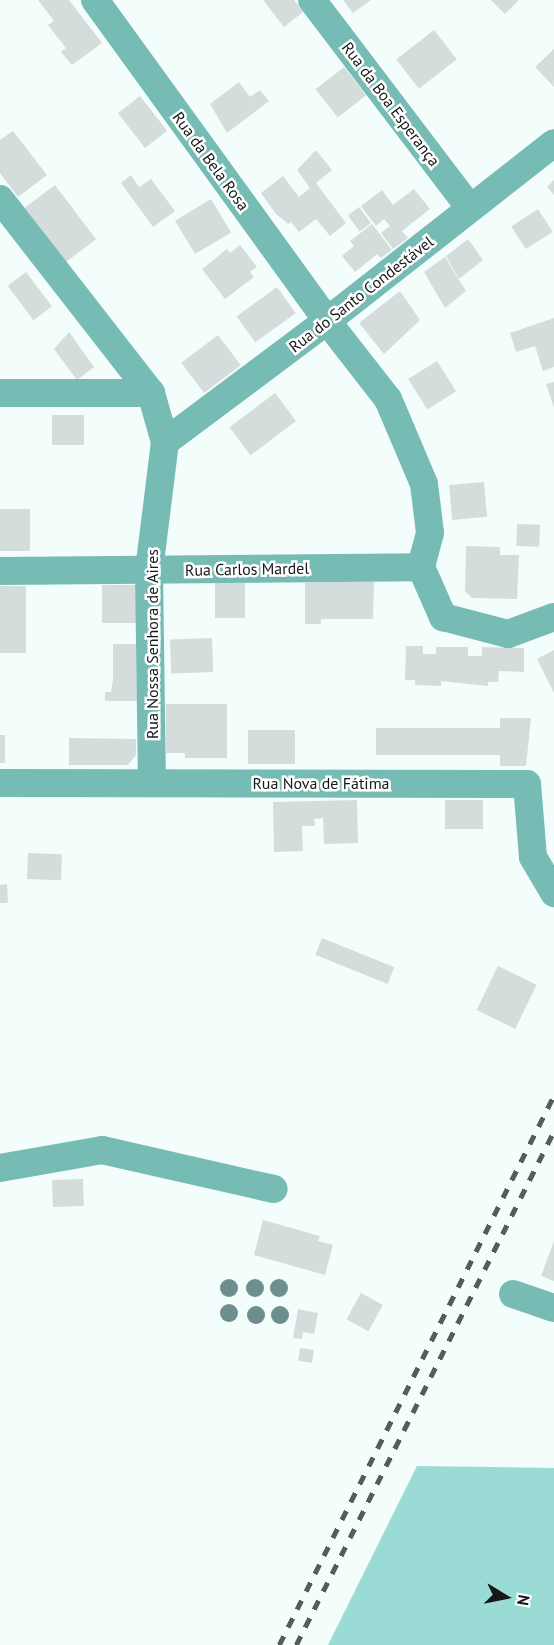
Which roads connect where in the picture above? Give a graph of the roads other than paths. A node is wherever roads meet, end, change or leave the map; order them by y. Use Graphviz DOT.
graph roads {
  1 [pos="95,0"];
  2 [pos="312,0"];
  3 [pos="554,143"];
  4 [pos="0,199"];
  5 [pos="470,208"];
  6 [pos="327,321"];
  7 [pos="0,393"];
  8 [pos="151,393"];
  9 [pos="165,442"];
  10 [pos="421,567"];
  11 [pos="149,570"];
  12 [pos="0,571"];
  13 [pos="554,617"];
  14 [pos="0,783"];
  15 [pos="152,783"];
  16 [pos="554,893"];
  17 [pos="0,1168"];
  18 [pos="274,1189"];
  19 [pos="513,1294"];
  20 [pos="554,1308"];
  1 -- 6 [label="street, Rua da Bela Rosa"];
  2 -- 5 [label="street, Rua da Boa Esperança"];
  3 -- 5 [label="street, Rua do Santo Condestável"];
  4 -- 8 [label="street, Rua Nossa Senhora de Aires"];
  5 -- 6 [label="street, Rua do Santo Condestável"];
  6 -- 9 [label="street, Rua do Santo Condestável"];
  6 -- 10 [label="street, Rua da Bela Rosa"];
  7 -- 8 [label="street"];
  8 -- 9 [label="street, Rua Nossa Senhora de Aires"];
  9 -- 11 [label="street, Rua Nossa Senhora de Aires"];
  10 -- 11 [label="street, Rua Carlos Mardel"];
  10 -- 13 [label="street"];
  11 -- 12 [label="street, Rua Carlos Mardel"];
  11 -- 15 [label="street, Rua Nossa Senhora de Aires"];
  14 -- 15 [label="street, Rua Nova de Fátima"];
  15 -- 16 [label="street, Rua Nova de Fátima"];
  17 -- 18 [label="street"];
  19 -- 20 [label="street"];
}
